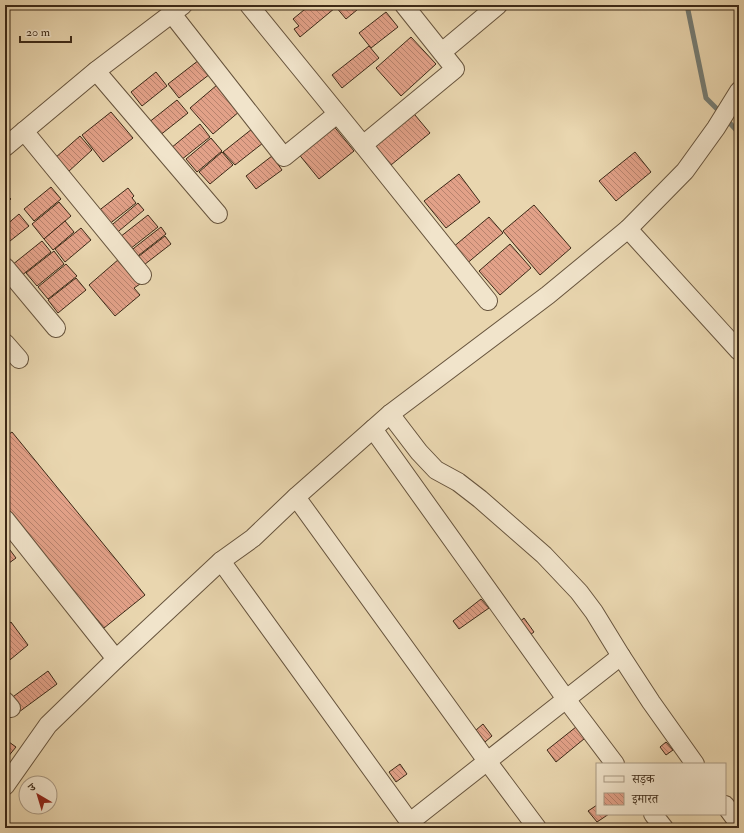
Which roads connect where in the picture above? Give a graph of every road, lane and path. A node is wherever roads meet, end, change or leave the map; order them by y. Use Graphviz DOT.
graph roads {
  1 [pos="249,5"];
  2 [pos="404,5"];
  3 [pos="498,5"];
  4 [pos="177,9"];
  5 [pos="442,52"];
  6 [pos="96,70"];
  7 [pos="735,98"];
  8 [pos="337,114"];
  9 [pos="24,131"];
  10 [pos="362,145"];
  11 [pos="5,147"];
  12 [pos="218,214"];
  13 [pos="632,234"];
  14 [pos="5,267"];
  15 [pos="142,274"];
  16 [pos="488,301"];
  17 [pos="56,328"];
  18 [pos="5,343"];
  19 [pos="739,351"];
  20 [pos="19,359"];
  21 [pos="390,414"];
  22 [pos="373,430"];
  23 [pos="296,497"];
  24 [pos="5,519"];
  25 [pos="221,561"];
  26 [pos="621,656"];
  27 [pos="116,659"];
  28 [pos="566,699"];
  29 [pos="487,761"];
  30 [pos="614,763"];
  31 [pos="694,763"];
  32 [pos="5,786"];
  33 [pos="726,806"];
  34 [pos="654,815"];
  35 [pos="739,824"];
  36 [pos="412,825"];
  37 [pos="537,828"];
  38 [pos="664,828"];
  1 -- 8 [label="street"];
  2 -- 5 [label="street"];
  3 -- 5 [label="street"];
  4 -- 6 [label="street"];
  4 -- 8 [label="street"];
  5 -- 10 [label="street"];
  6 -- 9 [label="street"];
  6 -- 12 [label="street"];
  7 -- 13 [label="street"];
  8 -- 10 [label="street"];
  9 -- 11 [label="street"];
  9 -- 15 [label="street"];
  10 -- 16 [label="street"];
  13 -- 19 [label="street"];
  13 -- 21 [label="street"];
  14 -- 17 [label="street"];
  18 -- 20 [label="street"];
  21 -- 22 [label="street"];
  21 -- 26 [label="street"];
  22 -- 23 [label="street"];
  22 -- 28 [label="street"];
  23 -- 25 [label="street"];
  23 -- 29 [label="street"];
  24 -- 27 [label="street"];
  25 -- 27 [label="street"];
  25 -- 36 [label="street"];
  26 -- 28 [label="street"];
  26 -- 31 [label="street"];
  27 -- 32 [label="street"];
  28 -- 29 [label="street"];
  28 -- 30 [label="street"];
  29 -- 36 [label="street"];
  29 -- 37 [label="street"];
  33 -- 35 [label="street"];
  34 -- 38 [label="street"];
}
